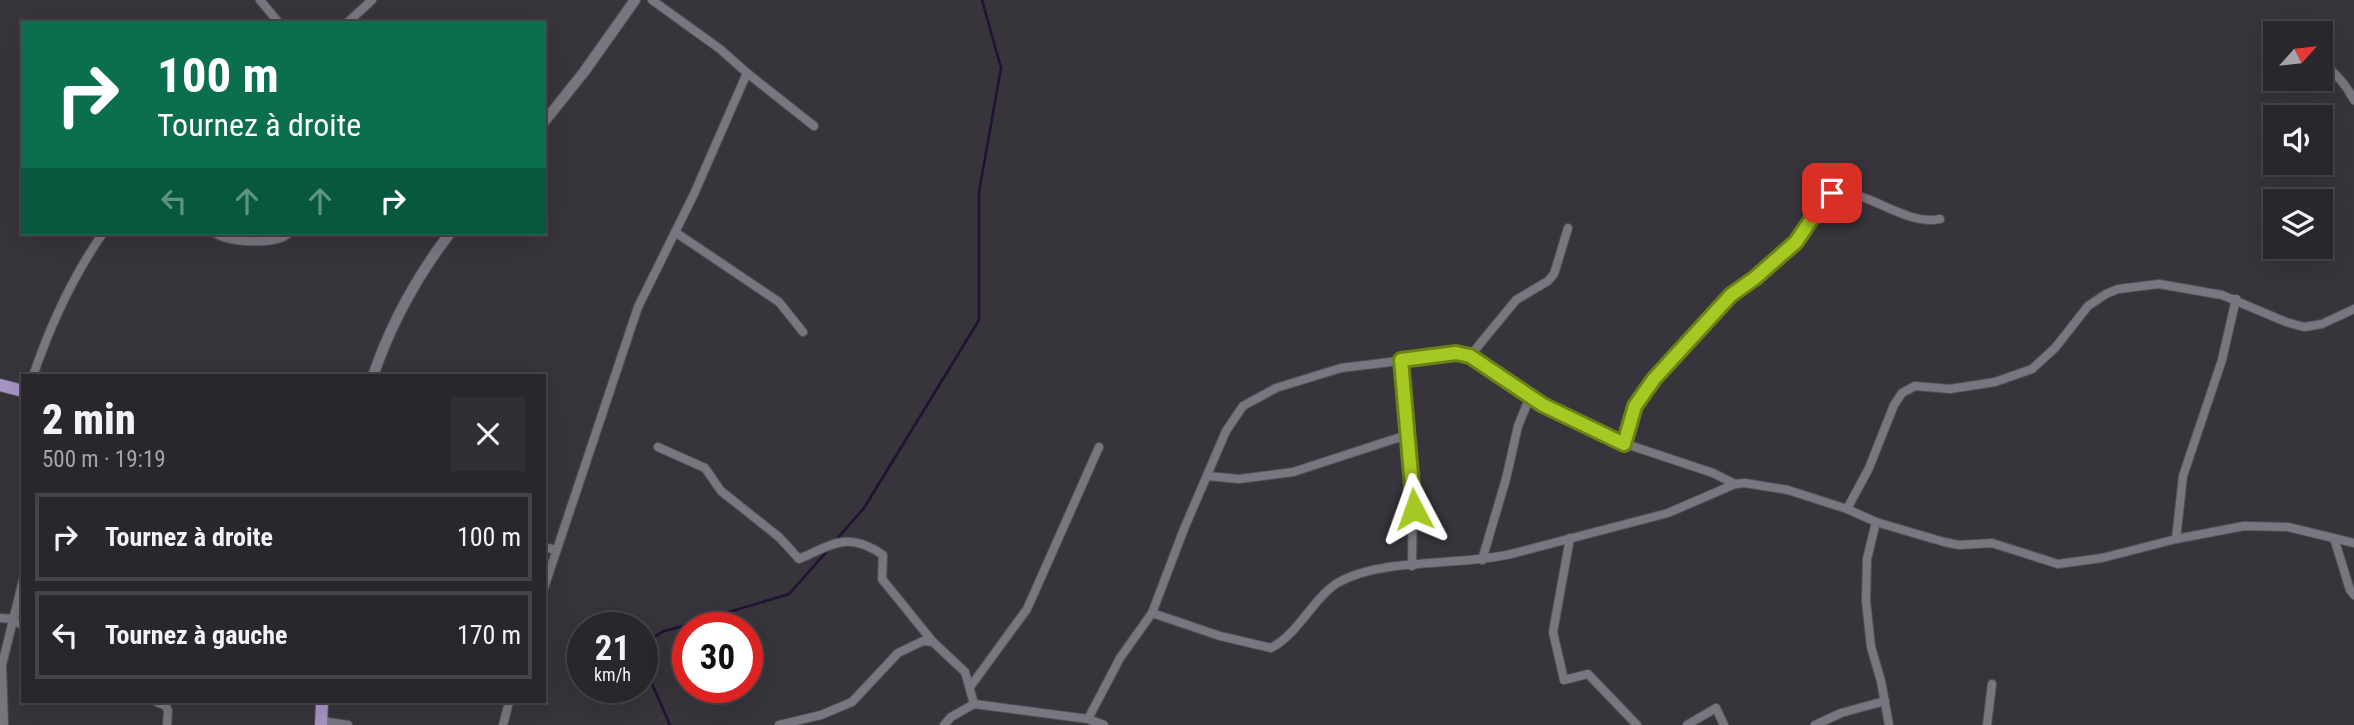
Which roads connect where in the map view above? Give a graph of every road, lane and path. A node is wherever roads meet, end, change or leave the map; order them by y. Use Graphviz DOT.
graph roads {
  1 [pos="260,0"];
  2 [pos="372,0"];
  3 [pos="635,0"];
  4 [pos="652,0"];
  5 [pos="277,21"];
  6 [pos="349,21"];
  7 [pos="2333,71"];
  8 [pos="747,73"];
  9 [pos="2354,100"];
  10 [pos="546,120"];
  11 [pos="814,126"];
  12 [pos="1940,219"];
  13 [pos="1568,228"];
  14 [pos="676,232"];
  15 [pos="102,235"];
  16 [pos="221,235"];
  17 [pos="287,235"];
  18 [pos="449,235"];
  19 [pos="2236,299"];
  20 [pos="2354,309"];
  21 [pos="803,332"];
  22 [pos="1470,356"];
  23 [pos="1401,360"];
  24 [pos="34,374"];
  25 [pos="374,374"];
  26 [pos="0,385"];
  27 [pos="21,390"];
  28 [pos="1530,397"];
  29 [pos="1407,435"];
  30 [pos="1624,444"];
  31 [pos="658,447"];
  32 [pos="1099,447"];
  33 [pos="1207,476"];
  34 [pos="1735,485"];
  35 [pos="1847,509"];
  36 [pos="1876,522"];
  37 [pos="1570,538"];
  38 [pos="2334,538"];
  39 [pos="2176,539"];
  40 [pos="2354,543"];
  41 [pos="546,548"];
  42 [pos="556,551"];
  43 [pos="1482,559"];
  44 [pos="1412,566"];
  45 [pos="546,582"];
  46 [pos="21,588"];
  47 [pos="2354,595"];
  48 [pos="1152,613"];
  49 [pos="0,618"];
  50 [pos="13,619"];
  51 [pos="21,625"];
  52 [pos="933,642"];
  53 [pos="1992,684"];
  54 [pos="970,687"];
  55 [pos="1885,701"];
  56 [pos="159,703"];
  57 [pos="322,703"];
  58 [pos="509,703"];
  59 [pos="974,704"];
  60 [pos="1088,719"];
  61 [pos="321,723"];
  62 [pos="4,725"];
  63 [pos="167,725"];
  64 [pos="348,725"];
  65 [pos="503,725"];
  66 [pos="779,725"];
  67 [pos="944,725"];
  68 [pos="1104,725"];
  69 [pos="1637,725"];
  70 [pos="1687,725"];
  71 [pos="1724,725"];
  72 [pos="1815,725"];
  73 [pos="1889,725"];
  74 [pos="1987,725"];
  1 -- 5 [label="street"];
  2 -- 6 [label="street"];
  3 -- 10 [label="street"];
  4 -- 8 [label="street"];
  7 -- 9 [label="street"];
  8 -- 11 [label="street"];
  8 -- 14 [label="street"];
  12 -- 30 [label="street"];
  13 -- 22 [label="street"];
  14 -- 21 [label="street"];
  14 -- 42 [label="street"];
  15 -- 24 [label="street"];
  16 -- 17 [label="street"];
  18 -- 25 [label="street"];
  19 -- 20 [label="street"];
  19 -- 35 [label="street"];
  19 -- 39 [label="street"];
  22 -- 23 [label="street"];
  22 -- 28 [label="street"];
  23 -- 29 [label="street"];
  23 -- 33 [label="street"];
  26 -- 27 [label="main road"];
  28 -- 30 [label="street"];
  28 -- 43 [label="street"];
  29 -- 33 [label="street"];
  29 -- 44 [label="street"];
  30 -- 34 [label="street"];
  31 -- 52 [label="street"];
  32 -- 54 [label="street"];
  33 -- 48 [label="street"];
  34 -- 35 [label="street"];
  34 -- 37 [label="street"];
  35 -- 36 [label="street"];
  36 -- 39 [label="street"];
  36 -- 55 [label="street"];
  37 -- 43 [label="street"];
  37 -- 69 [label="street"];
  38 -- 39 [label="street"];
  38 -- 40 [label="street"];
  38 -- 47 [label="street"];
  41 -- 42 [label="street"];
  42 -- 45 [label="street"];
  43 -- 44 [label="street"];
  44 -- 48 [label="street"];
  46 -- 50 [label="street"];
  48 -- 60 [label="street"];
  49 -- 50 [label="street"];
  50 -- 51 [label="street"];
  50 -- 62 [label="street"];
  52 -- 54 [label="street"];
  52 -- 66 [label="street"];
  53 -- 74 [label="street"];
  54 -- 59 [label="street"];
  55 -- 72 [label="street"];
  55 -- 73 [label="street"];
  56 -- 63 [label="street"];
  57 -- 61 [label="main road"];
  58 -- 65 [label="street"];
  59 -- 60 [label="street"];
  59 -- 67 [label="street"];
  60 -- 68 [label="street"];
  61 -- 64 [label="street"];
  70 -- 71 [label="street"];
}
